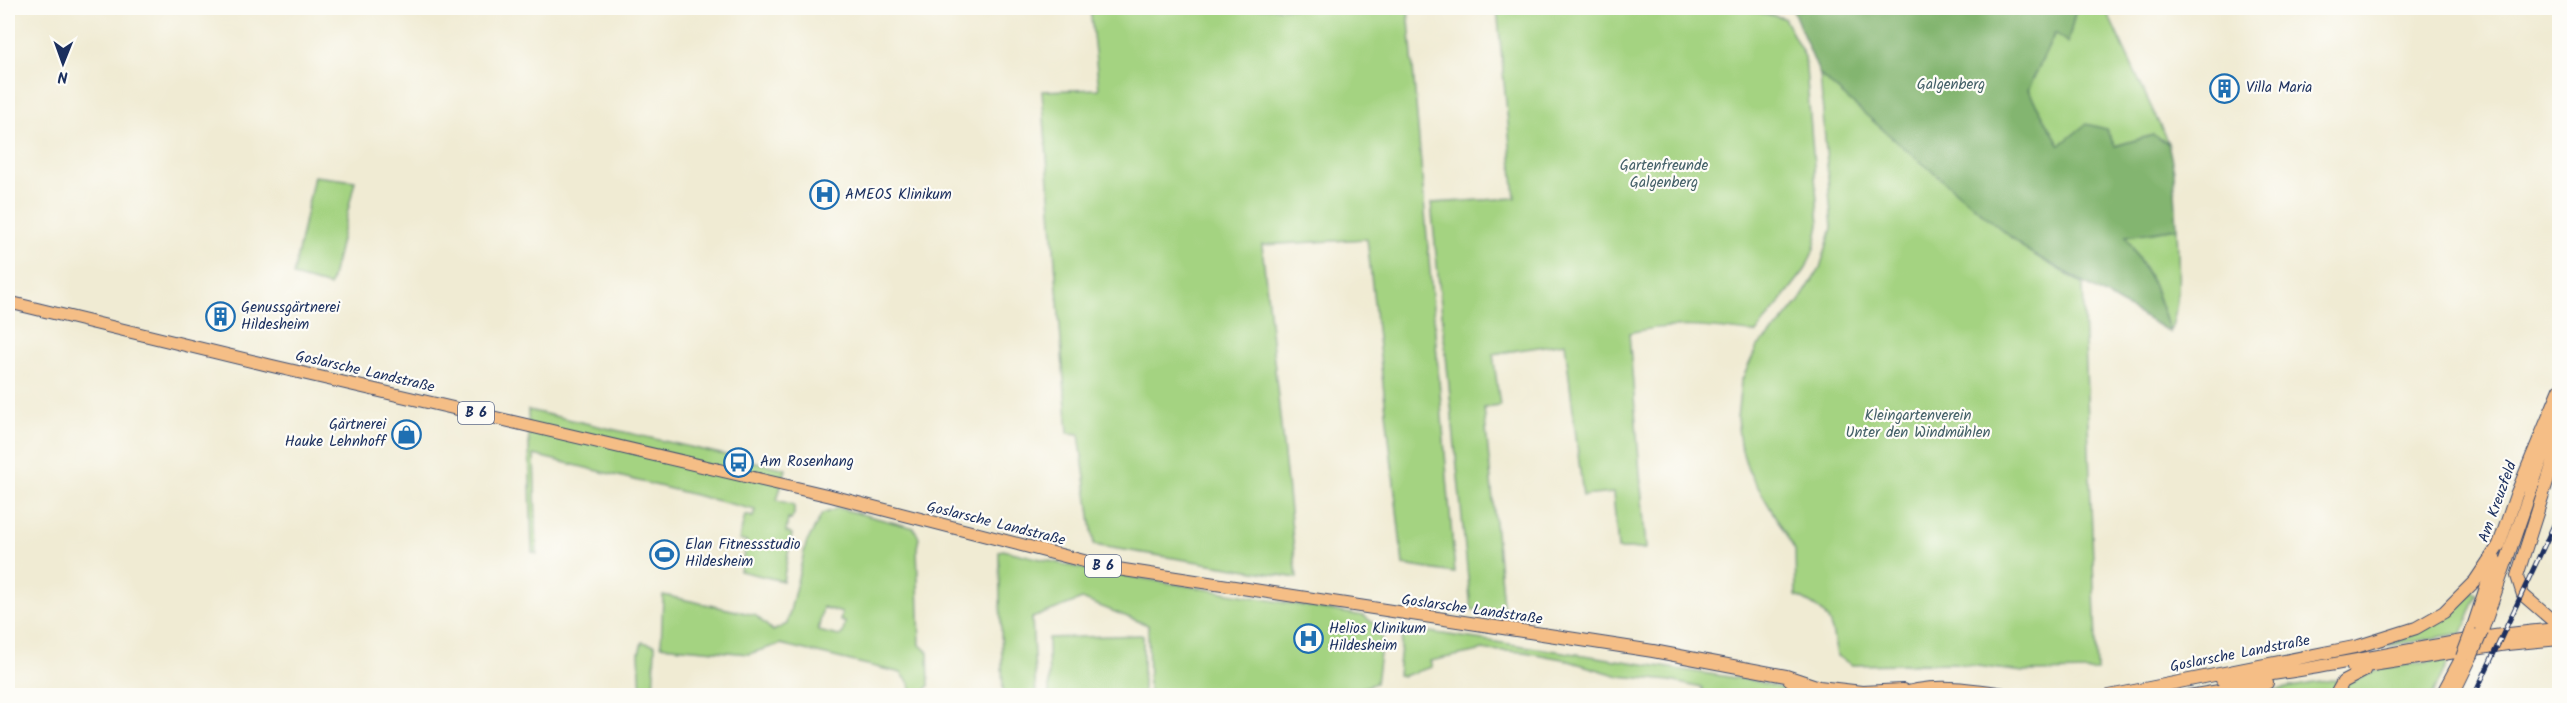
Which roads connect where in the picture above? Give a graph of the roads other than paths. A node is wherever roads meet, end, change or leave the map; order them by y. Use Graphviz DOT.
graph roads {
  1 [pos="8,302"];
  2 [pos="2559,389"];
  3 [pos="2559,417"];
  4 [pos="2559,441"];
  5 [pos="2499,545"];
  6 [pos="2559,628"];
  7 [pos="2476,632"];
  8 [pos="2559,639"];
  9 [pos="2378,641"];
  10 [pos="2461,651"];
  11 [pos="2394,662"];
  12 [pos="2188,680"];
  13 [pos="1910,690"];
  14 [pos="2225,690"];
  15 [pos="1812,691"];
  16 [pos="1827,696"];
  17 [pos="1895,696"];
  18 [pos="2020,696"];
  19 [pos="2109,696"];
  20 [pos="2189,696"];
  21 [pos="2256,696"];
  22 [pos="2335,696"];
  23 [pos="2441,696"];
  24 [pos="2452,696"];
  1 -- 15 [label="main road, Goslarsche Landstraße / B 6"];
  2 -- 5 [label="main road, Am Kreuzfeld"];
  3 -- 7 [label="main road, Am Kreuzfeld"];
  4 -- 6 [label="main road"];
  5 -- 7 [label="main road"];
  5 -- 9 [label="main road, Am Kreuzfeld"];
  6 -- 10 [label="main road"];
  7 -- 10 [label="main road, bridge"];
  8 -- 10 [label="main road"];
  9 -- 12 [label="main road, Goslarsche Landstraße"];
  10 -- 11 [label="main road"];
  10 -- 12 [label="main road"];
  10 -- 23 [label="main road"];
  10 -- 24 [label="main road"];
  11 -- 14 [label="main road"];
  11 -- 22 [label="main road"];
  12 -- 19 [label="main road, Goslarsche Landstraße"];
  13 -- 15 [label="main road"];
  13 -- 17 [label="main road"];
  13 -- 18 [label="main road"];
  14 -- 20 [label="main road"];
  14 -- 21 [label="main road"];
  15 -- 16 [label="main road, Goslarsche Landstraße / B 6"];
}
